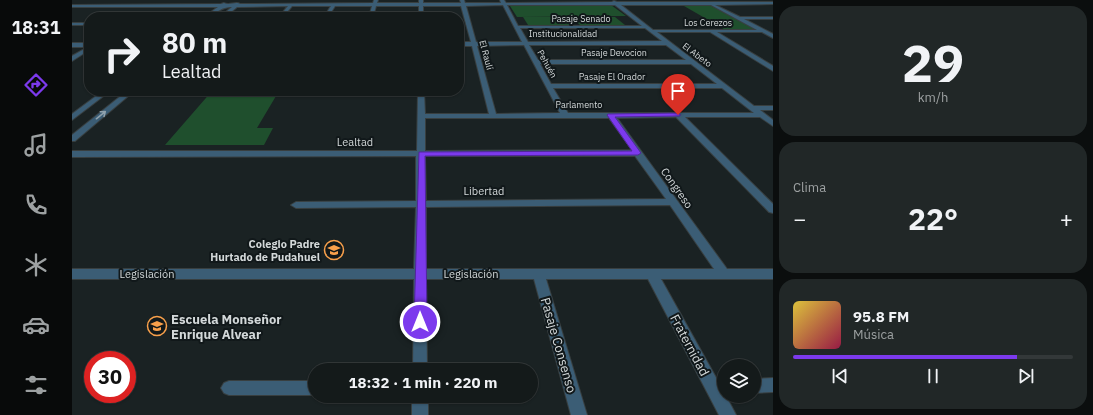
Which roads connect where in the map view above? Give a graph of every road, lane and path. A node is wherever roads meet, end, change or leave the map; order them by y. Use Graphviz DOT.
graph roads {
  1 [pos="100,0"];
  2 [pos="142,0"];
  3 [pos="229,0"];
  4 [pos="243,0"];
  5 [pos="704,0"];
  6 [pos="375,2"];
  7 [pos="421,2"];
  8 [pos="463,2"];
  9 [pos="503,2"];
  10 [pos="613,2"];
  11 [pos="710,3"];
  12 [pos="773,3"];
  13 [pos="292,4"];
  14 [pos="334,4"];
  15 [pos="132,5"];
  16 [pos="222,5"];
  17 [pos="237,5"];
  18 [pos="72,6"];
  19 [pos="88,6"];
  20 [pos="72,12"];
  21 [pos="213,12"];
  22 [pos="228,12"];
  23 [pos="285,12"];
  24 [pos="329,12"];
  25 [pos="372,12"];
  26 [pos="740,18"];
  27 [pos="773,18"];
  28 [pos="72,24"];
  29 [pos="84,24"];
  30 [pos="516,27"];
  31 [pos="646,27"];
  32 [pos="652,31"];
  33 [pos="711,31"];
  34 [pos="764,31"];
  35 [pos="773,36"];
  36 [pos="667,43"];
  37 [pos="464,44"];
  38 [pos="474,44"];
  39 [pos="526,44"];
  40 [pos="72,45"];
  41 [pos="84,45"];
  42 [pos="84,51"];
  43 [pos="72,59"];
  44 [pos="536,62"];
  45 [pos="692,62"];
  46 [pos="773,69"];
  47 [pos="549,86"];
  48 [pos="723,86"];
  49 [pos="101,96"];
  50 [pos="125,96"];
  51 [pos="421,96"];
  52 [pos="752,108"];
  53 [pos="773,108"];
  54 [pos="493,115"];
  55 [pos="565,115"];
  56 [pos="611,115"];
  57 [pos="678,115"];
  58 [pos="761,115"];
  59 [pos="421,116"];
  60 [pos="72,118"];
  61 [pos="773,124"];
  62 [pos="72,139"];
  63 [pos="421,153"];
  64 [pos="638,153"];
  65 [pos="72,154"];
  66 [pos="673,202"];
  67 [pos="421,204"];
  68 [pos="296,205"];
  69 [pos="773,210"];
  70 [pos="72,274"];
  71 [pos="421,274"];
  72 [pos="539,274"];
  73 [pos="652,274"];
  74 [pos="724,274"];
  75 [pos="773,274"];
  76 [pos="420,363"];
  77 [pos="717,384"];
  78 [pos="761,386"];
  79 [pos="773,386"];
  80 [pos="229,388"];
  81 [pos="308,388"];
  82 [pos="420,403"];
  83 [pos="724,403"];
  84 [pos="420,415"];
  85 [pos="579,415"];
  86 [pos="728,415"];
  1 -- 19 [label="street"];
  2 -- 15 [label="street"];
  3 -- 16 [label="street"];
  4 -- 17 [label="street"];
  5 -- 11 [label="street"];
  6 -- 7 [label="street"];
  6 -- 14 [label="street"];
  6 -- 25 [label="street"];
  7 -- 8 [label="street"];
  8 -- 9 [label="street"];
  8 -- 38 [label="street, El Raulí"];
  9 -- 10 [label="street"];
  9 -- 30 [label="street, Pehuén"];
  10 -- 11 [label="street"];
  10 -- 31 [label="street, El Abeto"];
  11 -- 12 [label="street"];
  11 -- 26 [label="street"];
  13 -- 14 [label="street"];
  13 -- 17 [label="street"];
  13 -- 23 [label="street"];
  14 -- 24 [label="street"];
  15 -- 16 [label="street"];
  15 -- 19 [label="street"];
  16 -- 17 [label="street"];
  16 -- 21 [label="street"];
  17 -- 22 [label="street"];
  18 -- 19 [label="street"];
  19 -- 20 [label="street"];
  26 -- 27 [label="street"];
  26 -- 34 [label="street"];
  28 -- 29 [label="street"];
  30 -- 31 [label="street, Pasaje Senado"];
  30 -- 39 [label="street, Pehuén"];
  31 -- 32 [label="street, El Abeto"];
  32 -- 33 [label="street, Los Cerezos"];
  32 -- 36 [label="street, El Abeto"];
  33 -- 34 [label="street, Los Cerezos"];
  33 -- 46 [label="street"];
  34 -- 35 [label="street"];
  36 -- 39 [label="street, Institucionalidad"];
  36 -- 45 [label="street, El Abeto"];
  37 -- 38 [label="street, Institucionalidad"];
  38 -- 39 [label="street, Institucionalidad"];
  38 -- 54 [label="street, El Raulí"];
  39 -- 44 [label="street, Pehuén"];
  40 -- 41 [label="street"];
  42 -- 43 [label="street"];
  44 -- 45 [label="street, Pasaje Devocion"];
  44 -- 47 [label="street, Pehuén"];
  45 -- 48 [label="street, El Abeto"];
  47 -- 48 [label="street, Pasaje El Orador"];
  47 -- 55 [label="street, Pehuén"];
  48 -- 52 [label="street, El Abeto"];
  49 -- 60 [label="street"];
  62 -- 50 [label="street, one-way"];
  51 -- 59 [label="street"];
  52 -- 53 [label="street"];
  52 -- 58 [label="street, El Abeto"];
  54 -- 55 [label="street, Parlamento"];
  54 -- 59 [label="street, Parlamento"];
  55 -- 56 [label="street, Parlamento"];
  56 -- 57 [label="street, Parlamento"];
  56 -- 64 [label="street, Congreso"];
  57 -- 58 [label="street, Parlamento"];
  57 -- 69 [label="street"];
  58 -- 61 [label="street, El Abeto"];
  59 -- 63 [label="street"];
  63 -- 64 [label="street, Lealtad"];
  63 -- 65 [label="street, Lealtad"];
  63 -- 67 [label="street"];
  64 -- 66 [label="street, Congreso"];
  66 -- 67 [label="street, Libertad"];
  66 -- 74 [label="street, Congreso"];
  67 -- 68 [label="street, Libertad"];
  67 -- 71 [label="street"];
  70 -- 71 [label="street, Legislación"];
  71 -- 72 [label="street, Legislación"];
  71 -- 76 [label="street"];
  72 -- 73 [label="street, Legislación"];
  72 -- 85 [label="street, Pasaje Consenso"];
  73 -- 74 [label="street, Legislación"];
  73 -- 77 [label="street, Fraternidad"];
  74 -- 75 [label="street, Legislación"];
  78 -- 79 [label="street"];
  80 -- 81 [label="street"];
  82 -- 84 [label="street"];
  83 -- 86 [label="street, Fraternidad"];
}
